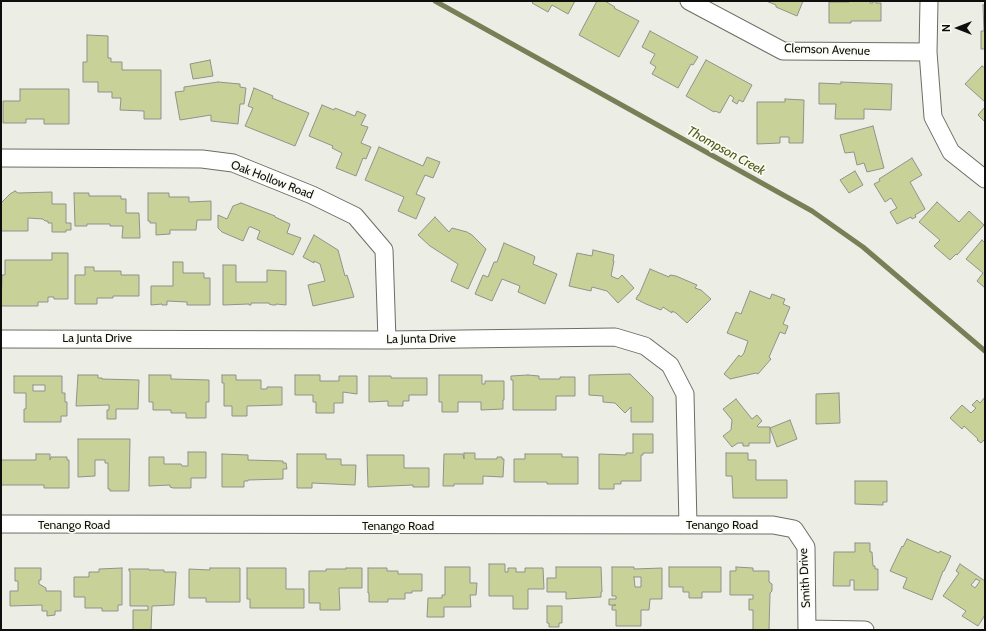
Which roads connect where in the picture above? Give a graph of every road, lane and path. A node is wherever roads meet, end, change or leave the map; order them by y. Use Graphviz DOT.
graph roads {
  1 [pos="688,1"];
  2 [pos="929,1"];
  3 [pos="928,52"];
  4 [pos="1,158"];
  5 [pos="985,179"];
  6 [pos="1,339"];
  7 [pos="387,340"];
  8 [pos="1,524"];
  9 [pos="688,525"];
  10 [pos="794,529"];
  11 [pos="807,629"];
  12 [pos="865,630"];
  1 -- 3 [label="street, Clemson Avenue"];
  2 -- 3 [label="street"];
  3 -- 5 [label="street"];
  4 -- 7 [label="street, Oak Hollow Road"];
  6 -- 7 [label="street, La Junta Drive"];
  7 -- 9 [label="street, La Junta Drive"];
  8 -- 9 [label="street, Tenango Road"];
  9 -- 10 [label="street, Tenango Road"];
  10 -- 11 [label="street, Smith Drive"];
  11 -- 12 [label="street"];
}
